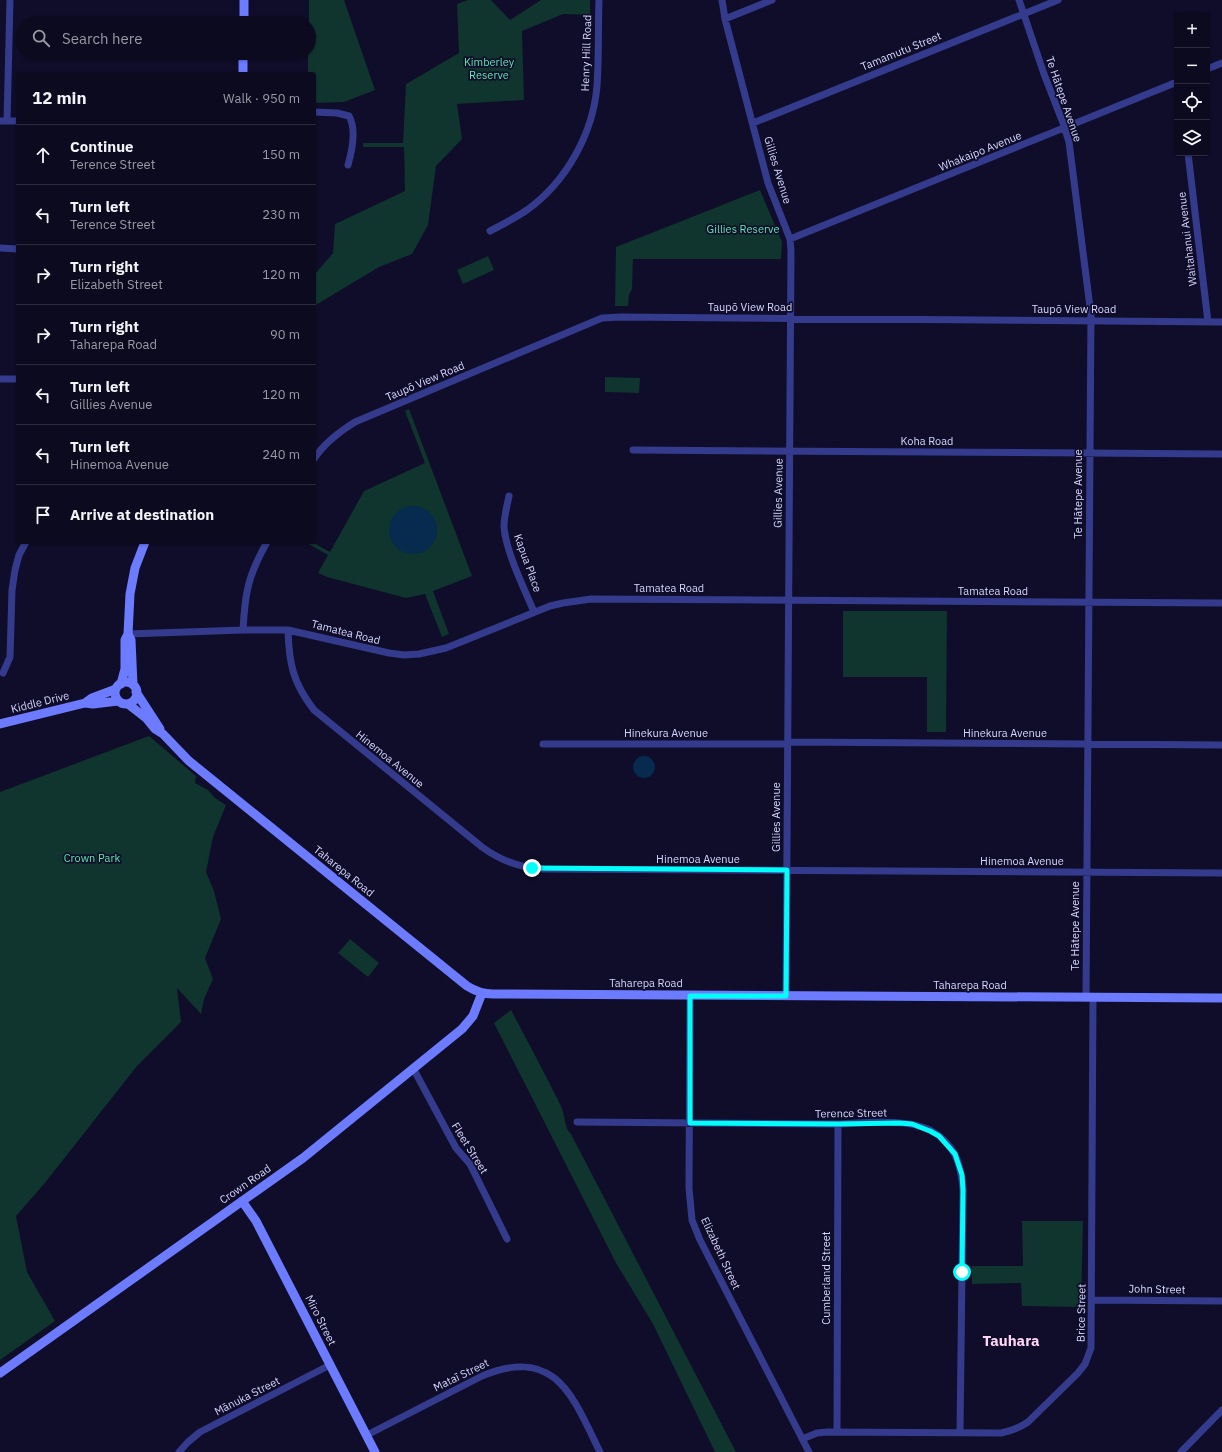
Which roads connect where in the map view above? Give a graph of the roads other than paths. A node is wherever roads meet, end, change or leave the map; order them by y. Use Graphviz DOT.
graph roads {
  1 [pos="10,0"];
  2 [pos="244,0"];
  3 [pos="599,0"];
  4 [pos="722,0"];
  5 [pos="772,0"];
  6 [pos="1019,0"];
  7 [pos="1058,0"];
  8 [pos="1024,14"];
  9 [pos="244,16"];
  10 [pos="725,19"];
  11 [pos="243,60"];
  12 [pos="1222,63"];
  13 [pos="1210,68"];
  14 [pos="242,72"];
  15 [pos="1174,83"];
  16 [pos="316,112"];
  17 [pos="4,121"];
  18 [pos="16,121"];
  19 [pos="753,123"];
  20 [pos="1065,128"];
  21 [pos="1188,156"];
  22 [pos="348,165"];
  23 [pos="490,231"];
  24 [pos="790,239"];
  25 [pos="0,248"];
  26 [pos="16,249"];
  27 [pos="791,318"];
  28 [pos="1091,320"];
  29 [pos="1208,322"];
  30 [pos="1222,322"];
  31 [pos="0,379"];
  32 [pos="16,379"];
  33 [pos="633,450"];
  34 [pos="790,451"];
  35 [pos="1089,453"];
  36 [pos="1222,454"];
  37 [pos="316,457"];
  38 [pos="509,496"];
  39 [pos="25,544"];
  40 [pos="144,544"];
  41 [pos="265,544"];
  42 [pos="788,600"];
  43 [pos="1088,602"];
  44 [pos="1222,603"];
  45 [pos="534,612"];
  46 [pos="243,630"];
  47 [pos="288,630"];
  48 [pos="128,634"];
  49 [pos="3,673"];
  50 [pos="119,686"];
  51 [pos="135,689"];
  52 [pos="118,701"];
  53 [pos="85,703"];
  54 [pos="128,704"];
  55 [pos="0,724"];
  56 [pos="163,734"];
  57 [pos="788,743"];
  58 [pos="544,744"];
  59 [pos="1088,744"];
  60 [pos="1222,745"];
  61 [pos="787,870"];
  62 [pos="1086,872"];
  63 [pos="1222,873"];
  64 [pos="482,993"];
  65 [pos="690,996"];
  66 [pos="786,996"];
  67 [pos="1090,998"];
  68 [pos="1222,998"];
  69 [pos="413,1068"];
  70 [pos="577,1122"];
  71 [pos="690,1123"];
  72 [pos="838,1124"];
  73 [pos="242,1201"];
  74 [pos="507,1239"];
  75 [pos="1092,1300"];
  76 [pos="1222,1301"];
  77 [pos="330,1365"];
  78 [pos="0,1373"];
  79 [pos="1222,1410"];
  80 [pos="836,1432"];
  81 [pos="960,1432"];
  82 [pos="367,1435"];
  83 [pos="802,1439"];
  84 [pos="179,1452"];
  85 [pos="375,1452"];
  86 [pos="600,1452"];
  87 [pos="809,1452"];
  88 [pos="1181,1452"];
  1 -- 17 [label="street"];
  2 -- 9 [label="street"];
  3 -- 23 [label="street, Henry Hill Road"];
  4 -- 10 [label="street, Gillies Avenue"];
  5 -- 10 [label="street"];
  6 -- 8 [label="street, Te Hātepe Avenue"];
  7 -- 8 [label="street, Tamamutu Street"];
  8 -- 19 [label="street, Tamamutu Street"];
  8 -- 20 [label="street, Te Hātepe Avenue"];
  10 -- 19 [label="street, Gillies Avenue"];
  11 -- 14 [label="street"];
  12 -- 13 [label="street"];
  15 -- 20 [label="street, Whakaipo Avenue"];
  16 -- 22 [label="street"];
  17 -- 18 [label="street"];
  19 -- 24 [label="street, Gillies Avenue"];
  20 -- 24 [label="street, Whakaipo Avenue"];
  20 -- 28 [label="street, Te Hātepe Avenue"];
  21 -- 29 [label="street, Waitahanui Avenue"];
  24 -- 27 [label="street, Gillies Avenue"];
  25 -- 26 [label="street"];
  27 -- 28 [label="street, Taupō View Road"];
  27 -- 34 [label="street, Gillies Avenue"];
  27 -- 37 [label="street, Taupō View Road"];
  28 -- 29 [label="street, Taupō View Road"];
  28 -- 35 [label="street, Te Hātepe Avenue"];
  29 -- 30 [label="street, Taupō View Road"];
  31 -- 32 [label="street"];
  33 -- 34 [label="street, Koha Road"];
  34 -- 35 [label="street, Koha Road"];
  34 -- 42 [label="street, Gillies Avenue"];
  35 -- 36 [label="street, Koha Road"];
  35 -- 43 [label="street, Te Hātepe Avenue"];
  38 -- 45 [label="street, Kapua Place"];
  39 -- 49 [label="street"];
  40 -- 48 [label="street"];
  41 -- 46 [label="street"];
  42 -- 43 [label="street, Tamatea Road"];
  42 -- 45 [label="street, Tamatea Road"];
  42 -- 57 [label="street, Gillies Avenue"];
  43 -- 44 [label="street, Tamatea Road"];
  43 -- 59 [label="street, Te Hātepe Avenue"];
  45 -- 47 [label="street, Tamatea Road"];
  46 -- 47 [label="street, Tamatea Road"];
  46 -- 48 [label="street, Tamatea Road"];
  47 -- 61 [label="street, Hinemoa Avenue"];
  48 -- 50 [label="street"];
  48 -- 51 [label="street"];
  50 -- 51 [label="street"];
  50 -- 52 [label="street"];
  50 -- 53 [label="street, Kiddle Drive"];
  51 -- 54 [label="street"];
  51 -- 56 [label="street, Taharepa Road"];
  52 -- 53 [label="street, Kiddle Drive"];
  52 -- 54 [label="street, Taharepa Road"];
  53 -- 55 [label="street, Kiddle Drive"];
  54 -- 56 [label="street, Taharepa Road"];
  56 -- 64 [label="street, Taharepa Road"];
  57 -- 58 [label="street, Hinekura Avenue"];
  57 -- 59 [label="street, Hinekura Avenue"];
  57 -- 61 [label="street, Gillies Avenue"];
  59 -- 60 [label="street, Hinekura Avenue"];
  59 -- 62 [label="street, Te Hātepe Avenue"];
  61 -- 62 [label="street, Hinemoa Avenue"];
  61 -- 66 [label="street, Gillies Avenue"];
  62 -- 63 [label="street, Hinemoa Avenue"];
  62 -- 67 [label="street, Te Hātepe Avenue"];
  64 -- 65 [label="street, Taharepa Road"];
  64 -- 69 [label="street, Crown Road"];
  65 -- 66 [label="street, Taharepa Road"];
  65 -- 71 [label="street, Elizabeth Street"];
  66 -- 67 [label="street, Taharepa Road"];
  67 -- 68 [label="street, Taharepa Road"];
  67 -- 75 [label="street, Brice Street"];
  69 -- 73 [label="street, Crown Road"];
  69 -- 74 [label="street, Fleet Street"];
  70 -- 71 [label="street, Terence Street"];
  71 -- 72 [label="street, Terence Street"];
  71 -- 83 [label="street, Elizabeth Street"];
  72 -- 80 [label="street, Cumberland Street"];
  72 -- 81 [label="street, Terence Street"];
  73 -- 77 [label="street, Miro Street"];
  73 -- 78 [label="street, Crown Road"];
  75 -- 76 [label="street, John Street"];
  75 -- 81 [label="street, Brice Street"];
  77 -- 82 [label="street, Miro Street"];
  77 -- 84 [label="street, Mānuka Street"];
  79 -- 88 [label="street"];
  80 -- 81 [label="street, Brice Street"];
  80 -- 83 [label="street, Brice Street"];
  82 -- 85 [label="street, Miro Street"];
  82 -- 86 [label="street, Mataī Street"];
  83 -- 87 [label="street, Elizabeth Street"];
}
